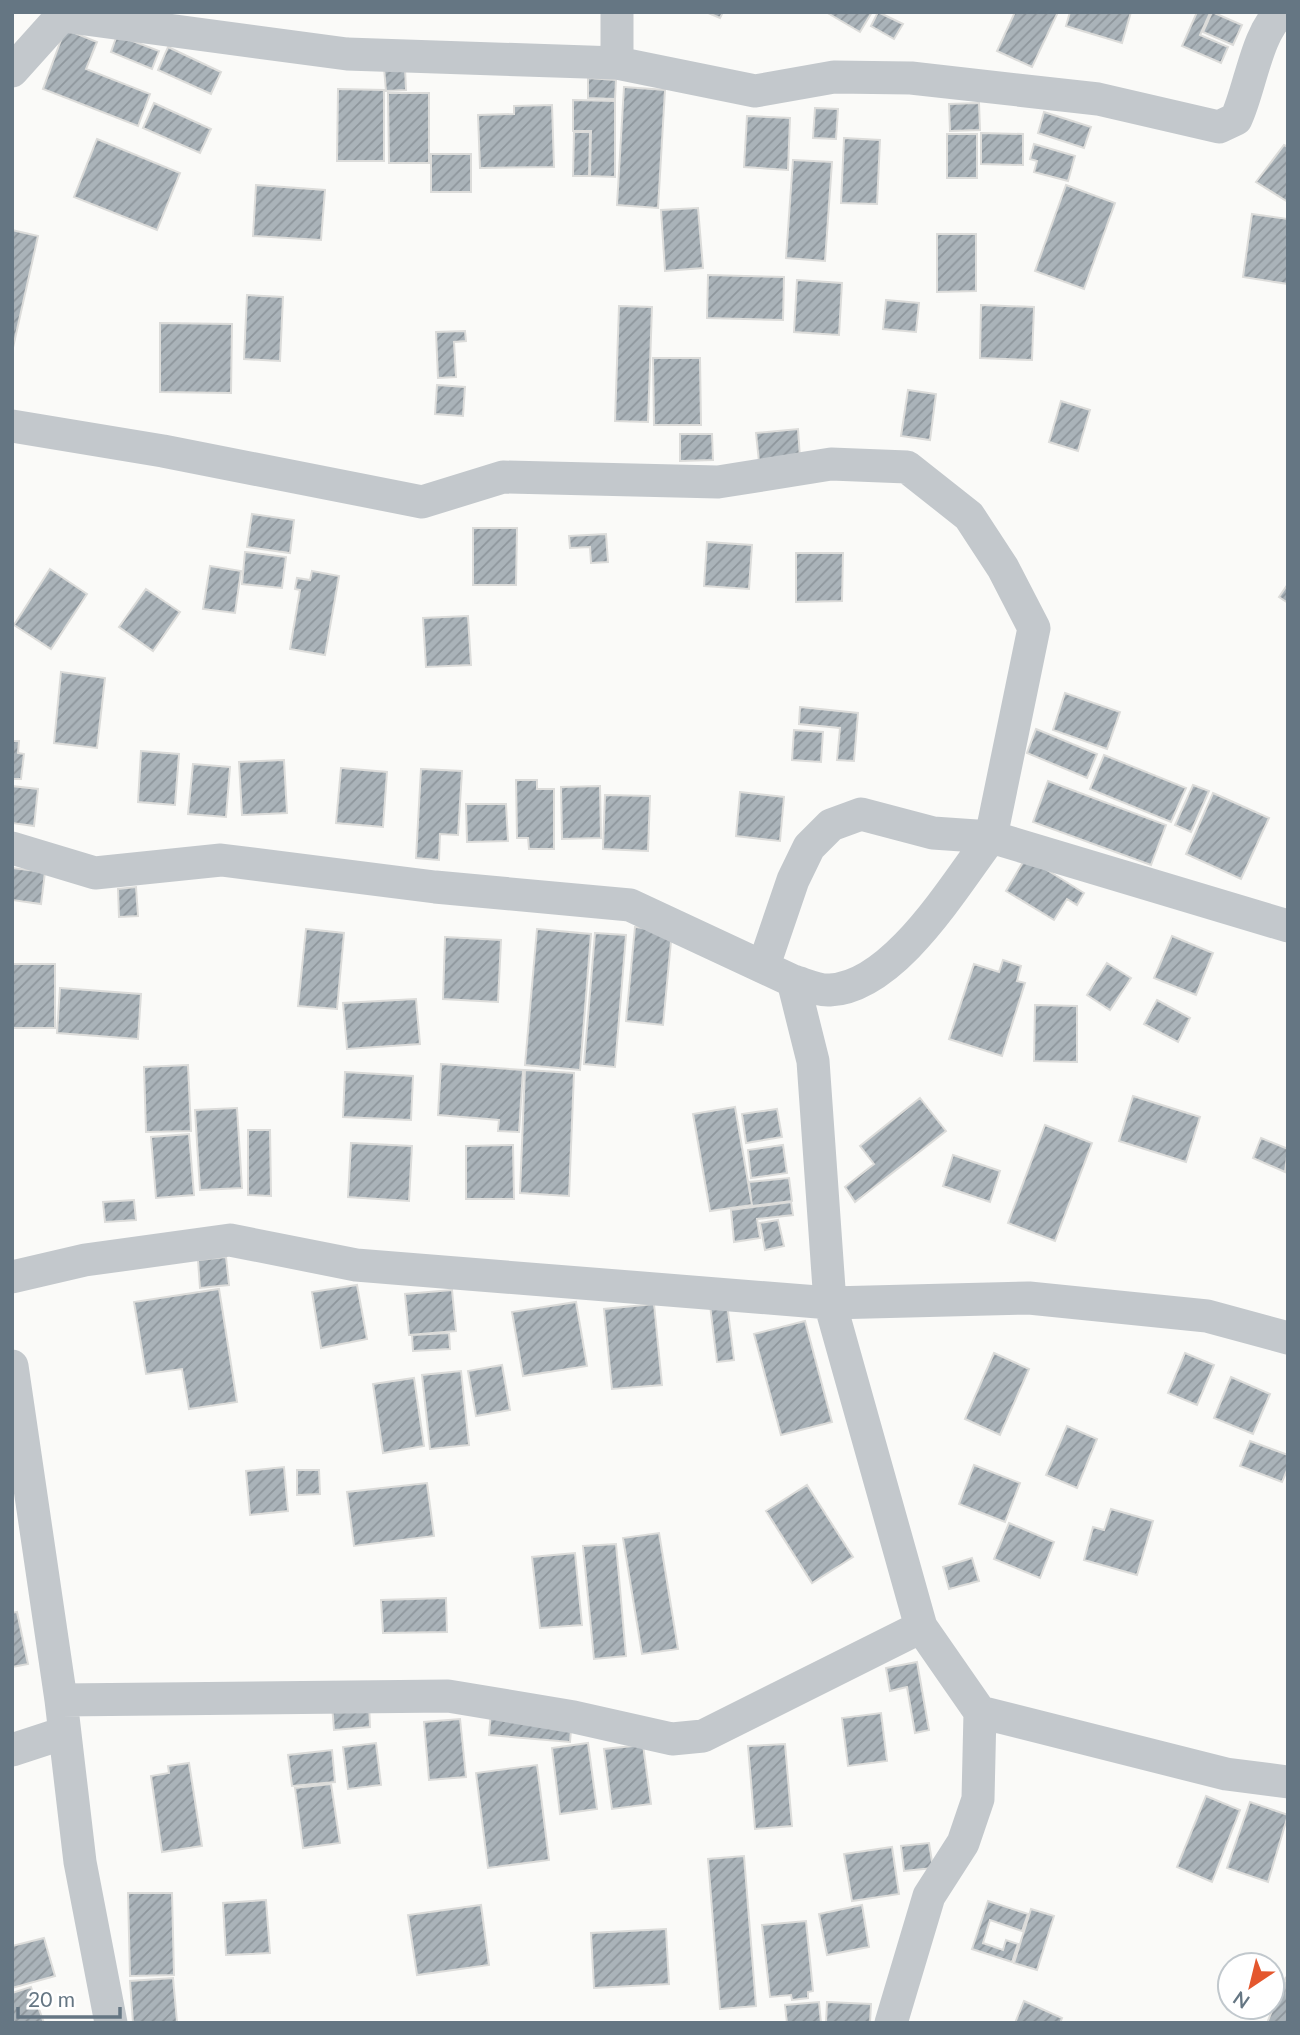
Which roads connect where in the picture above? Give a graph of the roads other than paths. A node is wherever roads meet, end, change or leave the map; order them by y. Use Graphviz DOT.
graph roads {
  1 [pos="617,12"];
  2 [pos="1282,12"];
  3 [pos="64,14"];
  4 [pos="617,63"];
  5 [pos="12,71"];
  6 [pos="12,426"];
  7 [pos="991,837"];
  8 [pos="12,848"];
  9 [pos="1288,926"];
  10 [pos="764,965"];
  11 [pos="793,981"];
  12 [pos="12,1277"];
  13 [pos="830,1303"];
  14 [pos="1288,1338"];
  15 [pos="12,1366"];
  16 [pos="921,1627"];
  17 [pos="61,1700"];
  18 [pos="979,1713"];
  19 [pos="64,1733"];
  20 [pos="12,1751"];
  21 [pos="1288,1782"];
  22 [pos="111,2023"];
  23 [pos="891,2023"];
  1 -- 4 [label="street"];
  2 -- 4 [label="street"];
  3 -- 4 [label="street"];
  3 -- 5 [label="street"];
  6 -- 7 [label="street"];
  7 -- 9 [label="street"];
  7 -- 10 [label="street"];
  7 -- 11 [label="street"];
  8 -- 10 [label="street"];
  10 -- 11 [label="street"];
  11 -- 13 [label="street"];
  12 -- 13 [label="street"];
  13 -- 14 [label="street"];
  13 -- 16 [label="street"];
  15 -- 17 [label="street"];
  16 -- 17 [label="street"];
  16 -- 18 [label="street"];
  17 -- 19 [label="street"];
  18 -- 21 [label="street"];
  18 -- 23 [label="street"];
  19 -- 20 [label="street"];
  19 -- 22 [label="street"];
}
